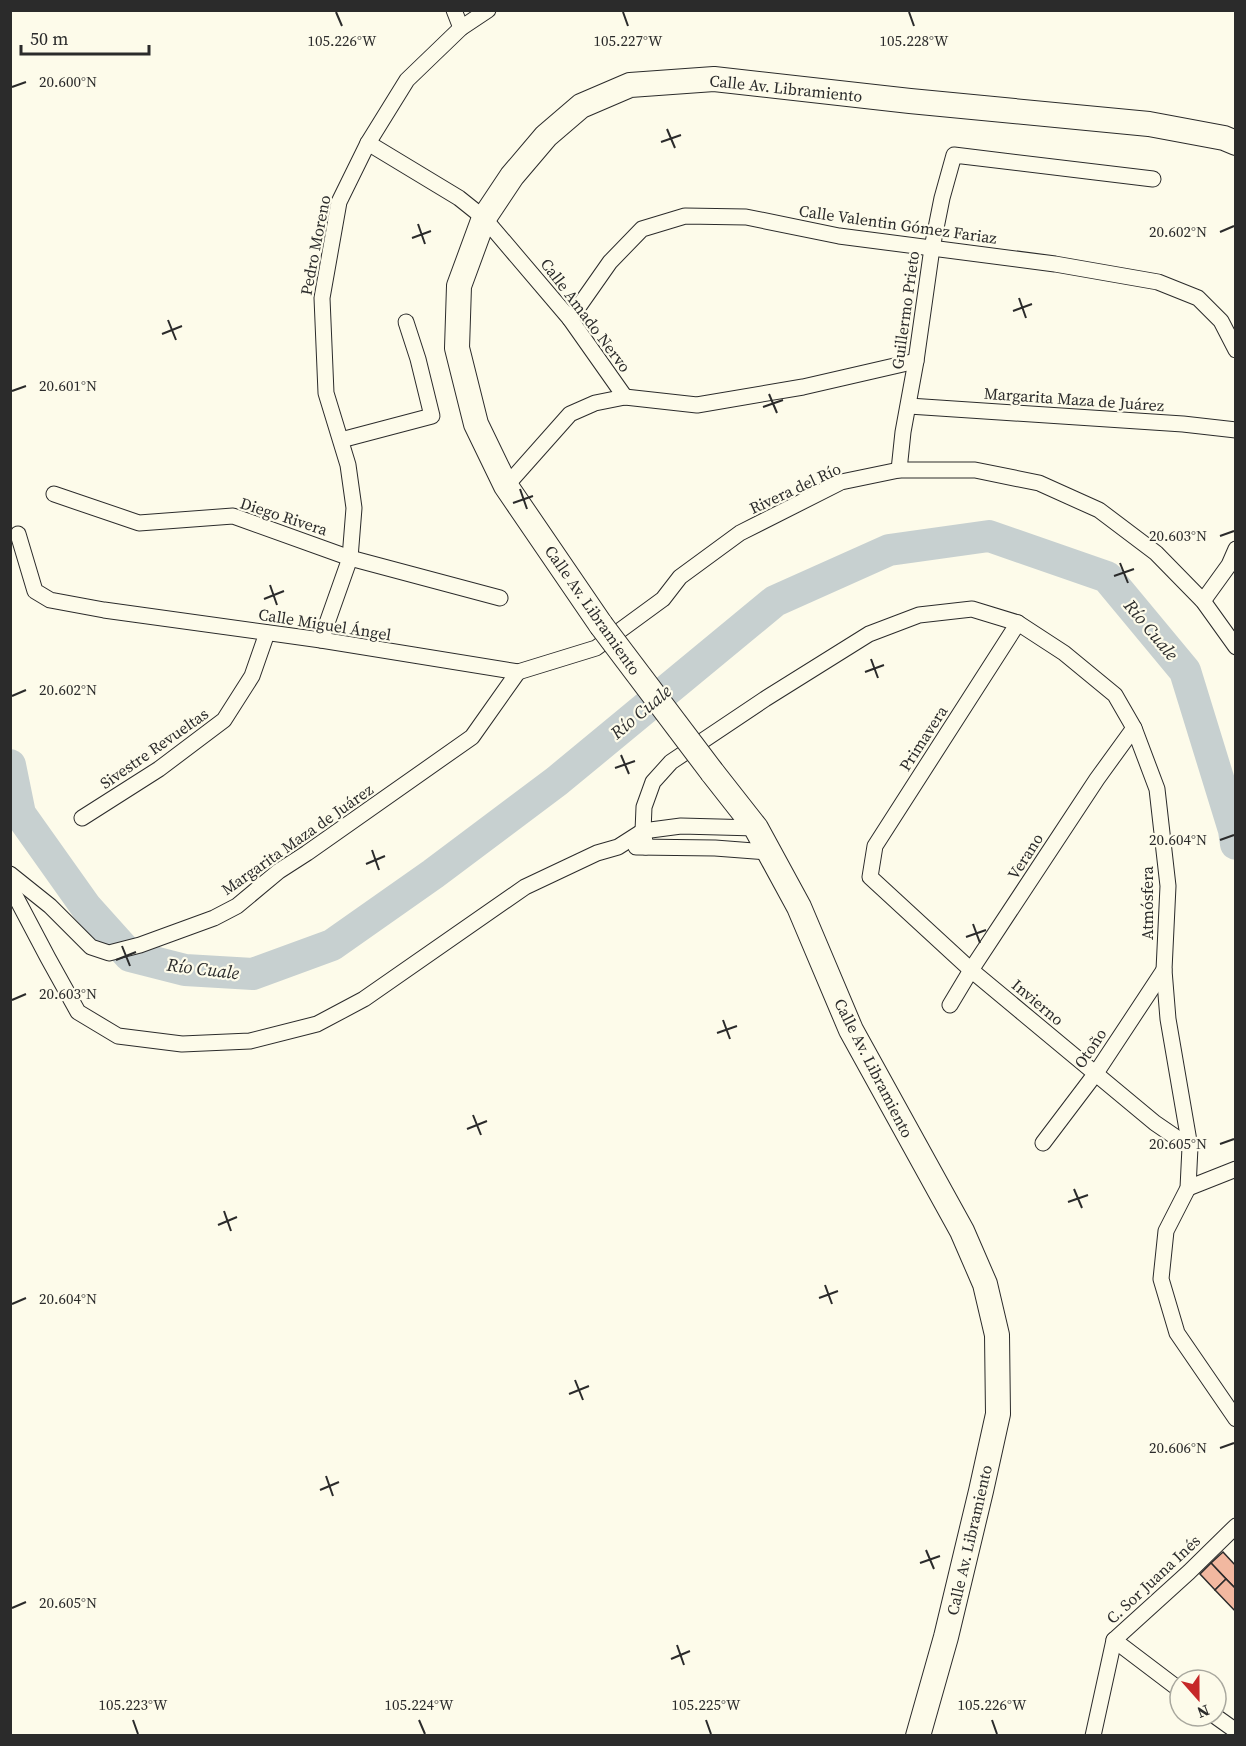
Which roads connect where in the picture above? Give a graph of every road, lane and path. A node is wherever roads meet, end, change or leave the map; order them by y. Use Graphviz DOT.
graph roads {
  1 [pos="454,10"];
  2 [pos="488,10"];
  3 [pos="461,28"];
  4 [pos="368,143"];
  5 [pos="1236,143"];
  6 [pos="1153,179"];
  7 [pos="484,218"];
  8 [pos="932,248"];
  9 [pos="570,319"];
  10 [pos="406,322"];
  11 [pos="1236,350"];
  12 [pos="916,361"];
  13 [pos="625,397"];
  14 [pos="909,406"];
  15 [pos="1236,430"];
  16 [pos="341,440"];
  17 [pos="899,470"];
  18 [pos="506,486"];
  19 [pos="54,494"];
  20 [pos="18,534"];
  21 [pos="1236,549"];
  22 [pos="350,558"];
  23 [pos="500,598"];
  24 [pos="1203,601"];
  25 [pos="1018,623"];
  26 [pos="267,633"];
  27 [pos="599,636"];
  28 [pos="321,640"];
  29 [pos="1236,647"];
  30 [pos="518,672"];
  31 [pos="1134,728"];
  32 [pos="82,818"];
  33 [pos="756,828"];
  34 [pos="643,831"];
  35 [pos="618,847"];
  36 [pos="646,847"];
  37 [pos="768,852"];
  38 [pos="10,874"];
  39 [pos="870,877"];
  40 [pos="10,886"];
  41 [pos="971,970"];
  42 [pos="1164,970"];
  43 [pos="950,1005"];
  44 [pos="1096,1073"];
  45 [pos="1043,1143"];
  46 [pos="1190,1147"];
  47 [pos="1236,1169"];
  48 [pos="1188,1188"];
  49 [pos="1236,1419"];
  50 [pos="1236,1526"];
  51 [pos="1114,1640"];
  52 [pos="1168,1681"];
  53 [pos="918,1736"];
  54 [pos="1093,1736"];
  1 -- 3 [label="street"];
  2 -- 3 [label="street, Pedro Moreno"];
  3 -- 4 [label="street, Pedro Moreno"];
  4 -- 7 [label="street, Calle Amado Nervo"];
  4 -- 16 [label="street, Pedro Moreno"];
  5 -- 7 [label="main road, Calle Av. Libramiento"];
  6 -- 8 [label="street, Guillermo Prieto"];
  7 -- 9 [label="street, Calle Amado Nervo"];
  7 -- 18 [label="main road, Calle Av. Libramiento"];
  8 -- 9 [label="street, Calle Valentin Gómez Fariaz"];
  8 -- 11 [label="street, Calle Valentin Gómez Fariaz"];
  8 -- 12 [label="street, Guillermo Prieto"];
  9 -- 13 [label="street, Calle Amado Nervo"];
  10 -- 16 [label="street"];
  12 -- 13 [label="street, Calle Amado Nervo"];
  12 -- 14 [label="street, Guillermo Prieto"];
  13 -- 18 [label="street"];
  14 -- 15 [label="street, Margarita Maza de Juárez"];
  14 -- 17 [label="street, Guillermo Prieto"];
  16 -- 22 [label="street, Pedro Moreno"];
  17 -- 24 [label="street, Rivera del Río"];
  17 -- 27 [label="street, Rivera del Río"];
  18 -- 27 [label="main road, Calle Av. Libramiento"];
  19 -- 22 [label="street, Diego Rivera"];
  20 -- 26 [label="street, Calle Miguel Ángel"];
  21 -- 24 [label="street"];
  22 -- 23 [label="street, Diego Rivera"];
  22 -- 28 [label="street, Pedro Moreno"];
  24 -- 29 [label="street, Rivera del Río"];
  25 -- 31 [label="street, Atmósfera"];
  25 -- 34 [label="street, Atmósfera"];
  25 -- 39 [label="street, Primavera"];
  26 -- 28 [label="street, Calle Miguel Ángel"];
  26 -- 32 [label="street, Sivestre Revueltas"];
  27 -- 30 [label="street, Calle Miguel Ángel"];
  27 -- 33 [label="main road, Calle Av. Libramiento, bridge"];
  28 -- 30 [label="street, Calle Miguel Ángel"];
  30 -- 38 [label="street, Margarita Maza de Juárez"];
  31 -- 41 [label="street, Verano"];
  31 -- 42 [label="street, Atmósfera"];
  33 -- 34 [label="street"];
  33 -- 37 [label="main road, Calle Av. Libramiento"];
  34 -- 35 [label="street"];
  34 -- 36 [label="street, Atmósfera"];
  35 -- 36 [label="street"];
  35 -- 40 [label="street"];
  36 -- 37 [label="street"];
  37 -- 53 [label="main road, Calle Av. Libramiento"];
  39 -- 41 [label="street, Invierno"];
  41 -- 43 [label="street, Verano"];
  41 -- 44 [label="street, Invierno"];
  42 -- 44 [label="street, Otoño"];
  42 -- 46 [label="street, Atmósfera"];
  44 -- 45 [label="street, Otoño"];
  44 -- 46 [label="street, Invierno"];
  46 -- 48 [label="street, Atmósfera"];
  47 -- 48 [label="street"];
  48 -- 49 [label="street, Atmósfera"];
  50 -- 51 [label="street, C. Sor Juana Inés"];
  51 -- 52 [label="street"];
  51 -- 54 [label="street, C. Sor Juana Inés"];
}
